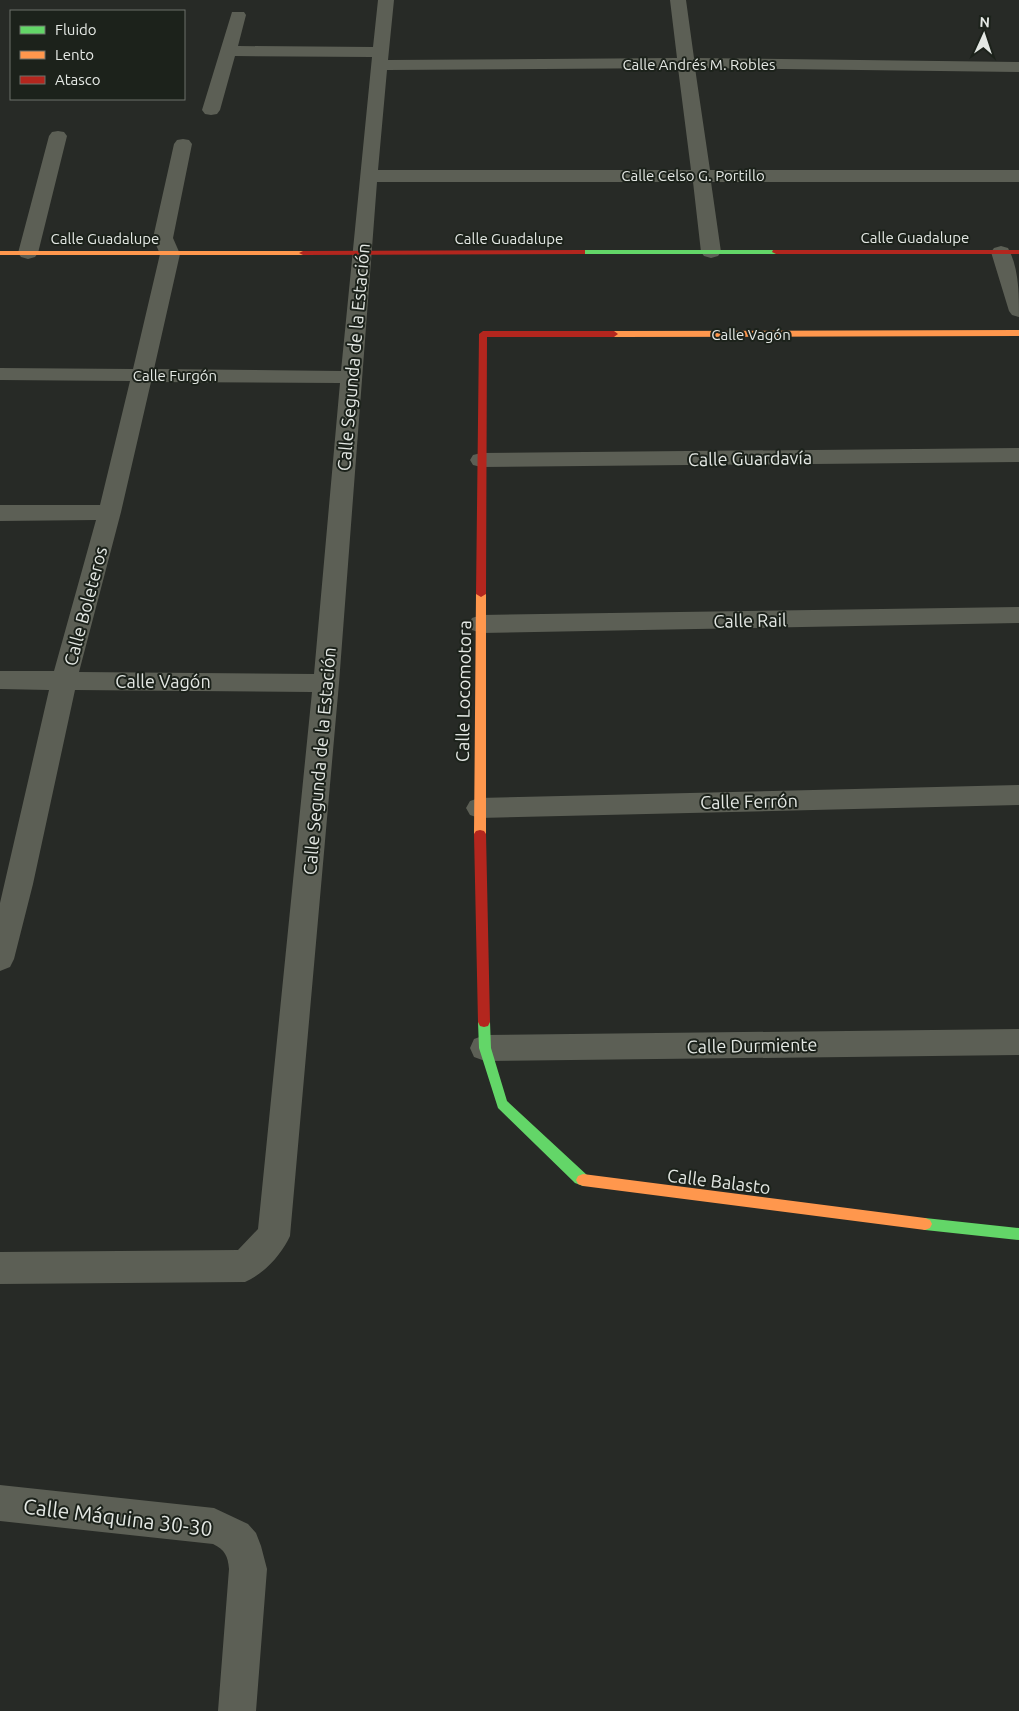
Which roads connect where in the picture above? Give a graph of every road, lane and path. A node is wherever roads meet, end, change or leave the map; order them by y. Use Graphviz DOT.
graph roads {
  1 [pos="386,0"];
  2 [pos="678,0"];
  3 [pos="238,15"];
  4 [pos="228,51"];
  5 [pos="380,58"];
  6 [pos="686,63"];
  7 [pos="1019,67"];
  8 [pos="211,110"];
  9 [pos="58,136"];
  10 [pos="183,144"];
  11 [pos="700,174"];
  12 [pos="368,176"];
  13 [pos="1019,176"];
  14 [pos="711,252"];
  15 [pos="1010,252"];
  16 [pos="0,253"];
  17 [pos="28,253"];
  18 [pos="170,254"];
  19 [pos="361,254"];
  20 [pos="1019,311"];
  21 [pos="483,334"];
  22 [pos="1019,334"];
  23 [pos="0,374"];
  24 [pos="142,375"];
  25 [pos="351,377"];
  26 [pos="1019,455"];
  27 [pos="481,460"];
  28 [pos="110,512"];
  29 [pos="0,513"];
  30 [pos="1019,615"];
  31 [pos="481,624"];
  32 [pos="0,680"];
  33 [pos="64,680"];
  34 [pos="326,683"];
  35 [pos="1019,795"];
  36 [pos="479,808"];
  37 [pos="9,884"];
  38 [pos="0,959"];
  39 [pos="1019,1042"];
  40 [pos="485,1048"];
  41 [pos="1019,1234"];
  42 [pos="0,1268"];
  43 [pos="0,1503"];
  44 [pos="237,1711"];
  1 -- 5 [label="street, Calle Segunda de la Estación"];
  2 -- 6 [label="street"];
  3 -- 4 [label="street"];
  4 -- 5 [label="street, Calle Andrés M. Robles"];
  4 -- 8 [label="street"];
  5 -- 6 [label="street, Calle Andrés M. Robles"];
  5 -- 12 [label="street, Calle Segunda de la Estación"];
  6 -- 7 [label="street, Calle Andrés M. Robles"];
  6 -- 11 [label="street"];
  9 -- 17 [label="street"];
  10 -- 18 [label="street"];
  11 -- 12 [label="street, Calle Celso G. Portillo"];
  11 -- 13 [label="street, Calle Celso G. Portillo"];
  11 -- 14 [label="street"];
  12 -- 19 [label="street, Calle Segunda de la Estación"];
  14 -- 15 [label="street, Calle Guadalupe"];
  14 -- 19 [label="street, Calle Guadalupe"];
  15 -- 20 [label="street"];
  16 -- 17 [label="street, Calle Guadalupe"];
  17 -- 18 [label="street, Calle Guadalupe"];
  18 -- 19 [label="street, Calle Guadalupe"];
  18 -- 24 [label="street, Calle Boleteros"];
  19 -- 25 [label="street, Calle Segunda de la Estación"];
  21 -- 22 [label="street, Calle Vagón"];
  21 -- 27 [label="street, Calle Locomotora"];
  23 -- 24 [label="street, Calle Furgón"];
  24 -- 25 [label="street, Calle Furgón"];
  24 -- 28 [label="street, Calle Boleteros"];
  25 -- 34 [label="street, Calle Segunda de la Estación"];
  26 -- 27 [label="street, Calle Guardavía"];
  27 -- 31 [label="street, Calle Locomotora"];
  28 -- 29 [label="street"];
  28 -- 33 [label="street, Calle Boleteros"];
  30 -- 31 [label="street, Calle Rail"];
  31 -- 36 [label="street, Calle Locomotora"];
  32 -- 33 [label="street, Calle Vagón"];
  33 -- 34 [label="street, Calle Vagón"];
  33 -- 37 [label="street, Calle Boleteros"];
  34 -- 42 [label="street, Calle Segunda de la Estación"];
  35 -- 36 [label="street, Calle Ferrón"];
  36 -- 40 [label="street, Calle Locomotora"];
  37 -- 38 [label="street, Calle Boleteros"];
  39 -- 40 [label="street, Calle Durmiente"];
  40 -- 41 [label="street, Calle Balasto"];
  43 -- 44 [label="street, Calle Máquina 30-30"];
}
